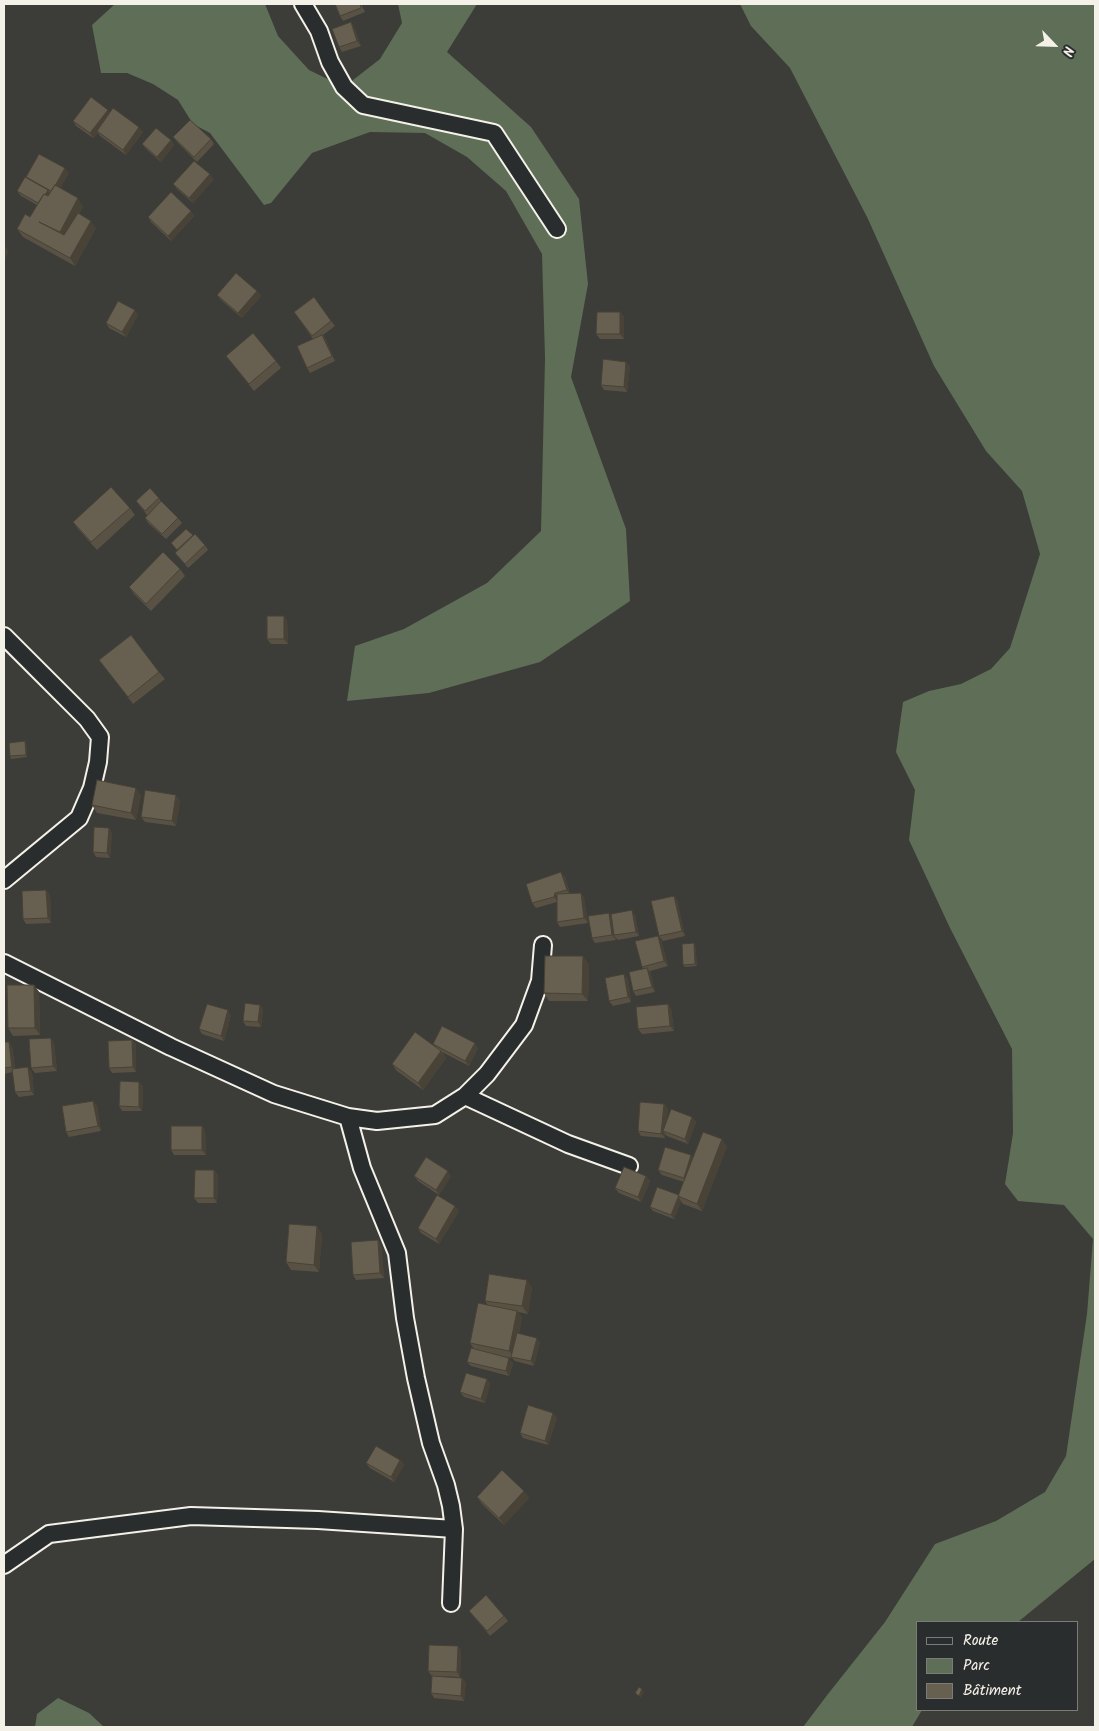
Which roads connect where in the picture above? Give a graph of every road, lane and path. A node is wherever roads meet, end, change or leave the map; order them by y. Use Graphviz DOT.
graph roads {
  1 [pos="303,4"];
  2 [pos="557,229"];
  3 [pos="4,636"];
  4 [pos="4,880"];
  5 [pos="543,945"];
  6 [pos="4,963"];
  7 [pos="465,1096"];
  8 [pos="348,1117"];
  9 [pos="629,1166"];
  10 [pos="454,1529"];
  11 [pos="4,1565"];
  12 [pos="451,1603"];
  1 -- 2 [label="street"];
  3 -- 4 [label="street"];
  5 -- 7 [label="street"];
  6 -- 8 [label="street"];
  7 -- 8 [label="street"];
  7 -- 9 [label="street"];
  8 -- 10 [label="street"];
  10 -- 11 [label="street"];
  10 -- 12 [label="street"];
}
